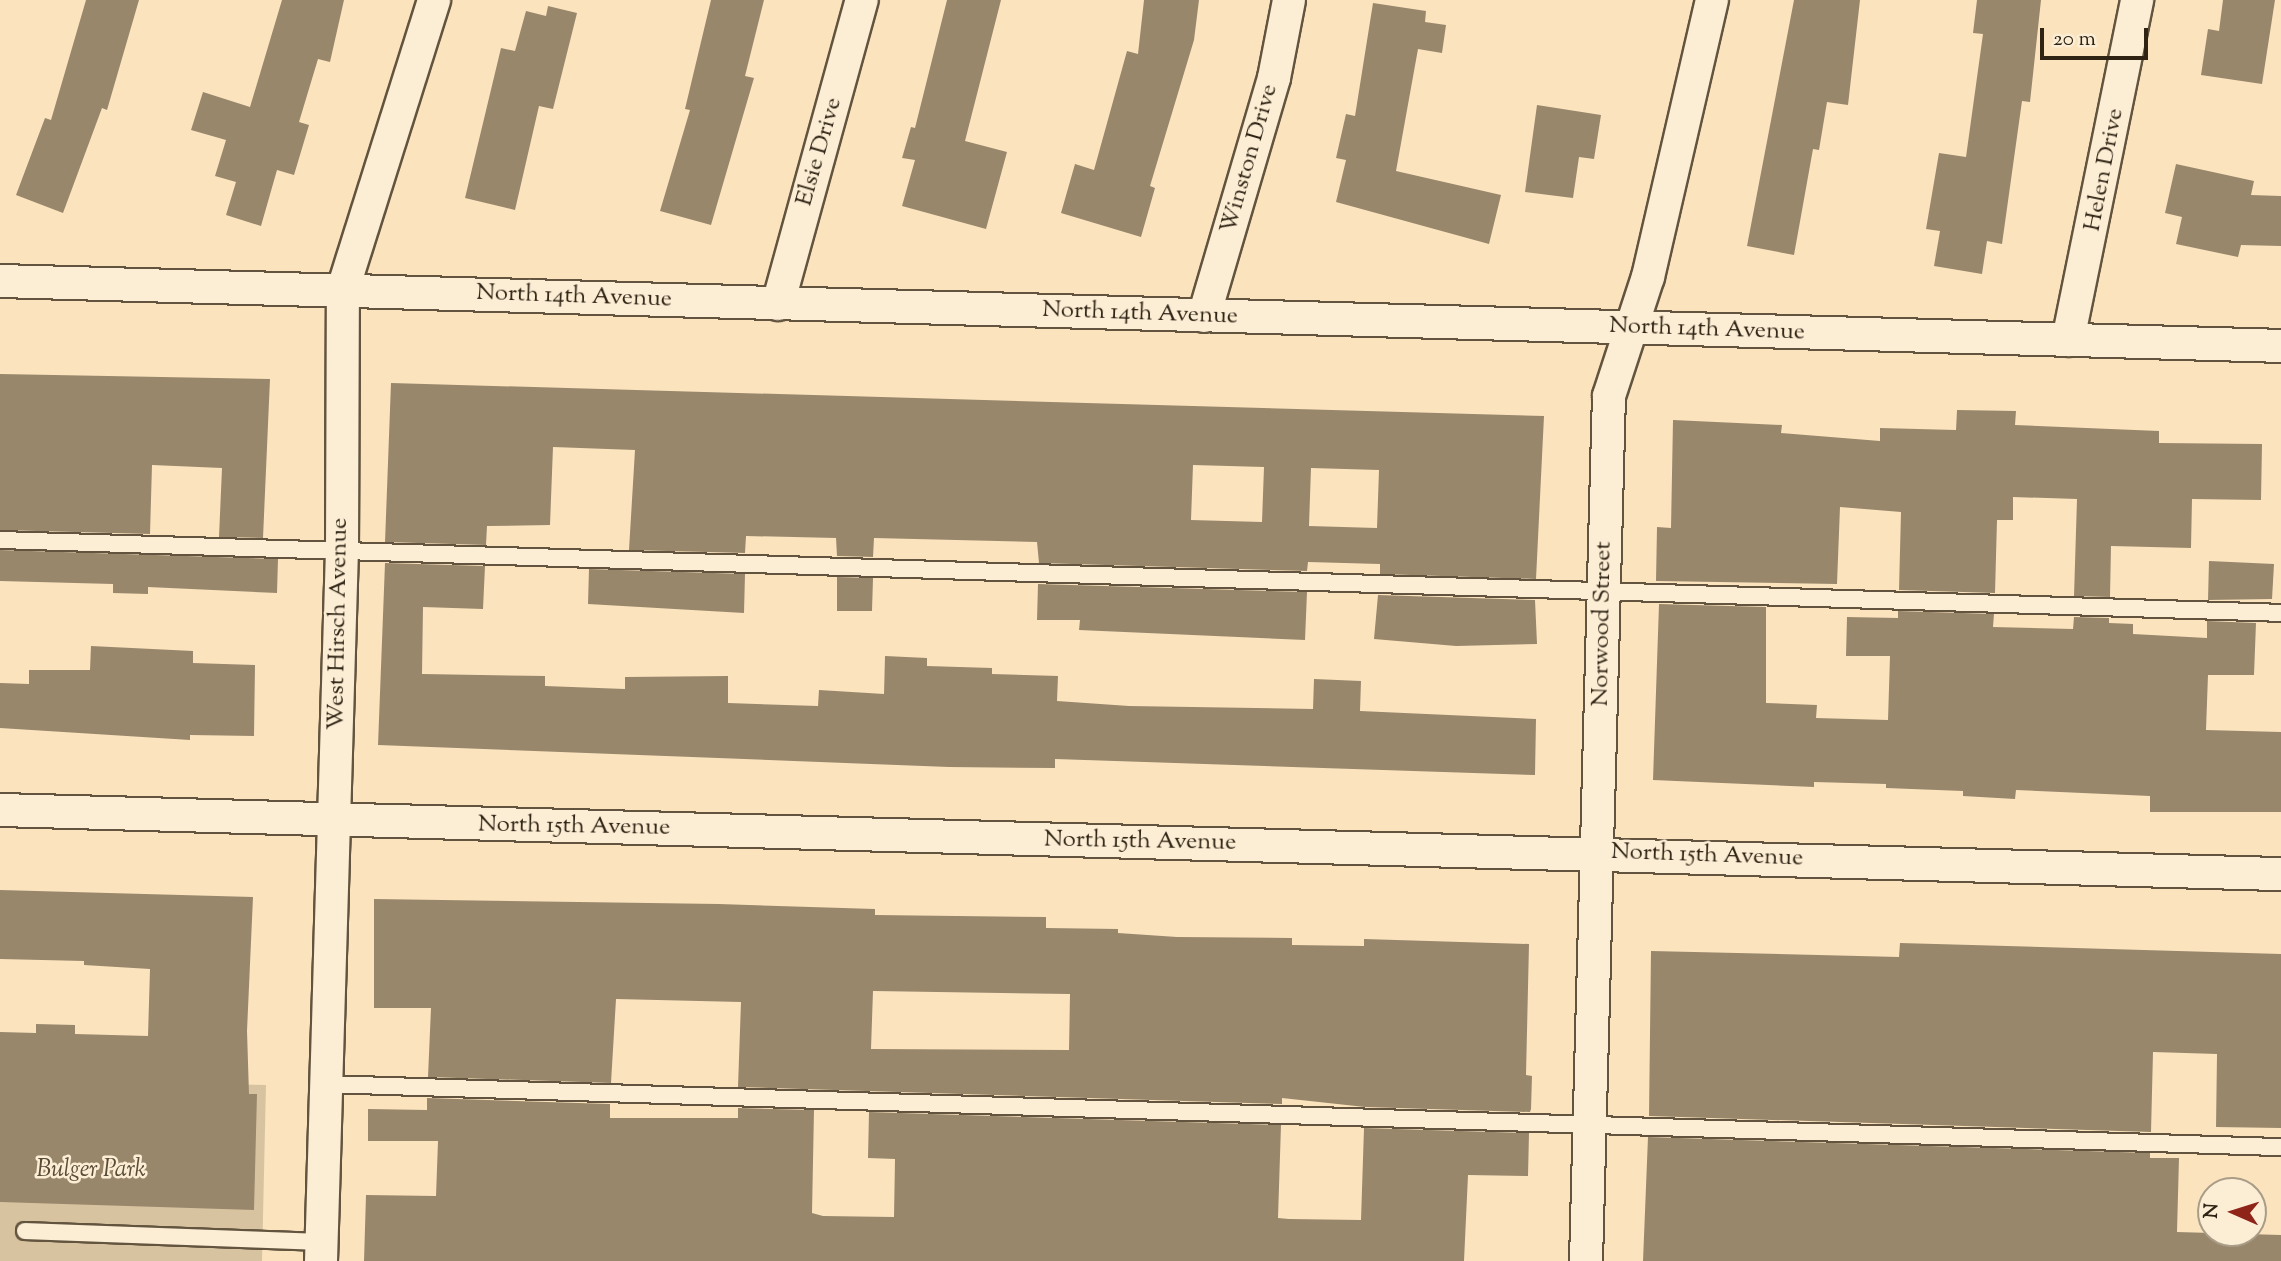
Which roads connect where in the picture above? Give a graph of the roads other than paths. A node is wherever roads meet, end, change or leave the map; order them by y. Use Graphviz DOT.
graph roads {
  1 [pos="434,0"];
  2 [pos="862,0"];
  3 [pos="1289,0"];
  4 [pos="1712,0"];
  5 [pos="2137,0"];
  6 [pos="0,281"];
  7 [pos="343,289"];
  8 [pos="778,304"];
  9 [pos="1204,316"];
  10 [pos="1630,327"];
  11 [pos="2068,340"];
  12 [pos="2281,345"];
  13 [pos="0,540"];
  14 [pos="342,551"];
  15 [pos="1604,591"];
  16 [pos="2281,613"];
  17 [pos="0,810"];
  18 [pos="334,821"];
  19 [pos="1597,853"];
  20 [pos="2281,874"];
  21 [pos="326,1084"];
  22 [pos="1590,1121"];
  23 [pos="2281,1146"];
  24 [pos="25,1231"];
  25 [pos="321,1252"];
  26 [pos="1586,1261"];
  1 -- 7 [label="street, West Hirsch Avenue"];
  2 -- 8 [label="street, Elsie Drive"];
  3 -- 9 [label="street, Winston Drive"];
  4 -- 10 [label="street, Norwood Street"];
  5 -- 11 [label="street, Helen Drive"];
  6 -- 7 [label="street, North 14th Avenue"];
  7 -- 8 [label="street, North 14th Avenue"];
  7 -- 14 [label="street, West Hirsch Avenue"];
  8 -- 9 [label="street, North 14th Avenue"];
  9 -- 10 [label="street, North 14th Avenue"];
  10 -- 11 [label="street, North 14th Avenue"];
  10 -- 15 [label="street, Norwood Street"];
  11 -- 12 [label="street, North 14th Avenue"];
  13 -- 14 [label="lane"];
  14 -- 15 [label="lane"];
  14 -- 18 [label="street, West Hirsch Avenue"];
  15 -- 16 [label="lane"];
  15 -- 19 [label="street, Norwood Street"];
  17 -- 18 [label="street, North 15th Avenue"];
  18 -- 19 [label="street, North 15th Avenue"];
  18 -- 21 [label="street, West Hirsch Avenue"];
  19 -- 20 [label="street, North 15th Avenue"];
  19 -- 22 [label="street, Norwood Street"];
  21 -- 22 [label="lane"];
  21 -- 25 [label="street, West Hirsch Avenue"];
  22 -- 23 [label="lane"];
  22 -- 26 [label="street, Norwood Street"];
  24 -- 25 [label="lane"];
}
